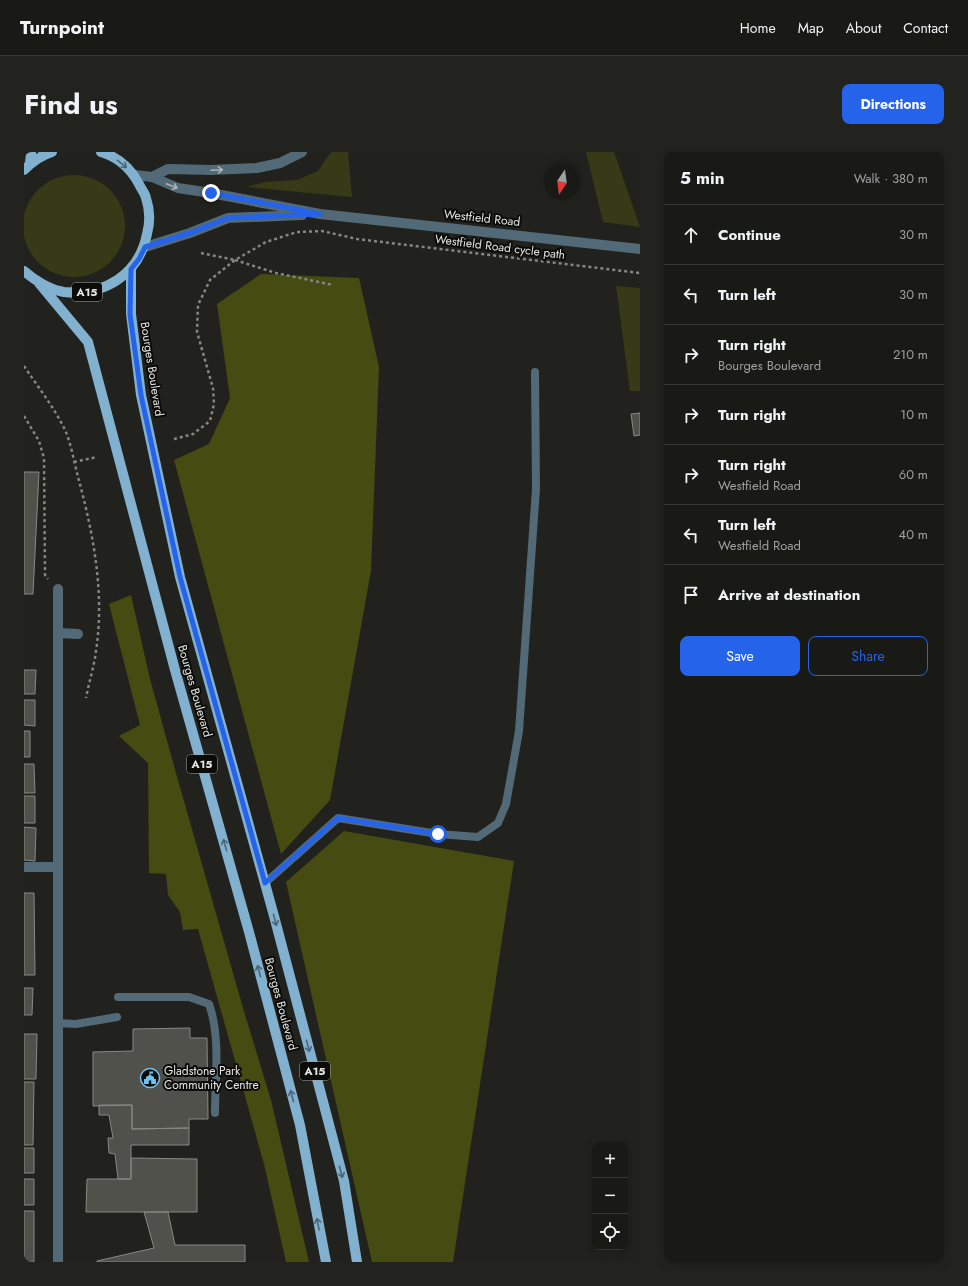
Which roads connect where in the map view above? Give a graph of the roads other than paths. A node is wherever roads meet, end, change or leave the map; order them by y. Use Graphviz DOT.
graph roads {
  1 [pos="31,152"];
  2 [pos="52,152"];
  3 [pos="302,152"];
  4 [pos="105,153"];
  5 [pos="27,167"];
  6 [pos="135,176"];
  7 [pos="152,177"];
  8 [pos="320,214"];
  9 [pos="145,247"];
  10 [pos="640,249"];
  11 [pos="131,269"];
  12 [pos="24,271"];
  13 [pos="39,283"];
  14 [pos="535,372"];
  15 [pos="58,589"];
  16 [pos="59,634"];
  17 [pos="78,634"];
  18 [pos="24,867"];
  19 [pos="58,868"];
  20 [pos="265,883"];
  21 [pos="118,997"];
  22 [pos="117,1017"];
  23 [pos="58,1023"];
  24 [pos="215,1113"];
  25 [pos="58,1262"];
  26 [pos="326,1262"];
  27 [pos="357,1262"];
  1 -- 5 [label="main road"];
  2 -- 5 [label="main road"];
  7 -- 3 [label="street, one-way"];
  4 -- 6 [label="main road, A15, one-way"];
  6 -- 7 [label="street, Westfield Road"];
  6 -- 9 [label="main road, A15"];
  7 -- 8 [label="street, Westfield Road, one-way"];
  8 -- 9 [label="street, Westfield Road"];
  8 -- 10 [label="street, Westfield Road"];
  9 -- 11 [label="main road, A15"];
  11 -- 13 [label="main road, A15"];
  11 -- 20 [label="main road, Bourges Boulevard / A15"];
  12 -- 13 [label="main road, A15"];
  26 -- 13 [label="main road, Bourges Boulevard / A15, one-way"];
  14 -- 20 [label="lane"];
  15 -- 16 [label="street"];
  16 -- 17 [label="street"];
  16 -- 19 [label="street"];
  18 -- 19 [label="street"];
  19 -- 23 [label="street"];
  20 -- 27 [label="main road, Bourges Boulevard / A15, one-way"];
  21 -- 24 [label="lane"];
  22 -- 23 [label="lane"];
  23 -- 25 [label="street"];
}
